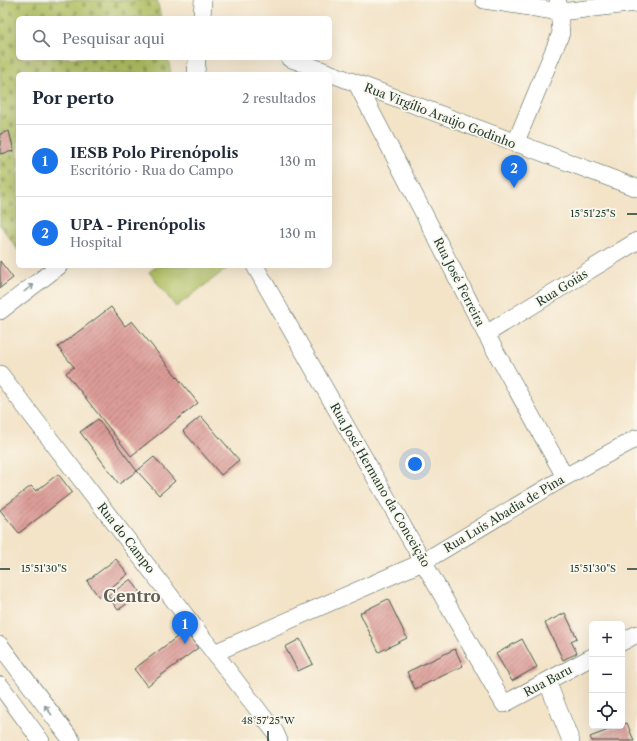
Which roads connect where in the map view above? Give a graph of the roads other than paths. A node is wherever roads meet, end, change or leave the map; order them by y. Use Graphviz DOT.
graph roads {
  1 [pos="203,0"];
  2 [pos="484,0"];
  3 [pos="637,3"];
  4 [pos="559,6"];
  5 [pos="202,16"];
  6 [pos="197,60"];
  7 [pos="294,60"];
  8 [pos="196,72"];
  9 [pos="326,72"];
  10 [pos="332,74"];
  11 [pos="357,84"];
  12 [pos="515,144"];
  13 [pos="637,188"];
  14 [pos="637,241"];
  15 [pos="56,268"];
  16 [pos="256,268"];
  17 [pos="0,311"];
  18 [pos="486,334"];
  19 [pos="0,374"];
  20 [pos="637,438"];
  21 [pos="565,477"];
  22 [pos="423,562"];
  23 [pos="637,634"];
  24 [pos="625,640"];
  25 [pos="0,645"];
  26 [pos="214,652"];
  27 [pos="589,659"];
  28 [pos="548,681"];
  29 [pos="0,685"];
  30 [pos="504,704"];
  31 [pos="41,741"];
  32 [pos="72,741"];
  33 [pos="279,741"];
  34 [pos="571,741"];
  1 -- 5 [label="street"];
  2 -- 4 [label="street"];
  3 -- 4 [label="street"];
  4 -- 12 [label="street"];
  6 -- 8 [label="street"];
  7 -- 9 [label="street, Rua Virgílio Araújo Godinho"];
  10 -- 11 [label="street, Rua Virgílio Araújo Godinho"];
  11 -- 12 [label="street, Rua Virgílio Araújo Godinho"];
  11 -- 18 [label="street, Rua José Ferreira"];
  12 -- 13 [label="street, Rua Virgílio Araújo Godinho"];
  14 -- 18 [label="street, Rua Goiás"];
  17 -- 15 [label="street, one-way"];
  16 -- 22 [label="street, Rua José Hermano da Conceição"];
  18 -- 21 [label="street, Rua José Ferreira"];
  19 -- 26 [label="street, Rua do Campo"];
  20 -- 21 [label="street, Rua Luís Abadia de Pina"];
  21 -- 22 [label="street, Rua Luís Abadia de Pina"];
  22 -- 26 [label="street, Rua Luís Abadia de Pina"];
  22 -- 30 [label="street, Rua José Hermano da Conceição"];
  23 -- 24 [label="street"];
  32 -- 25 [label="street, one-way"];
  26 -- 33 [label="street, Rua do Campo"];
  27 -- 28 [label="street, Rua Baru"];
  28 -- 30 [label="street, Rua Baru"];
  28 -- 34 [label="street"];
  29 -- 31 [label="street"];
}
